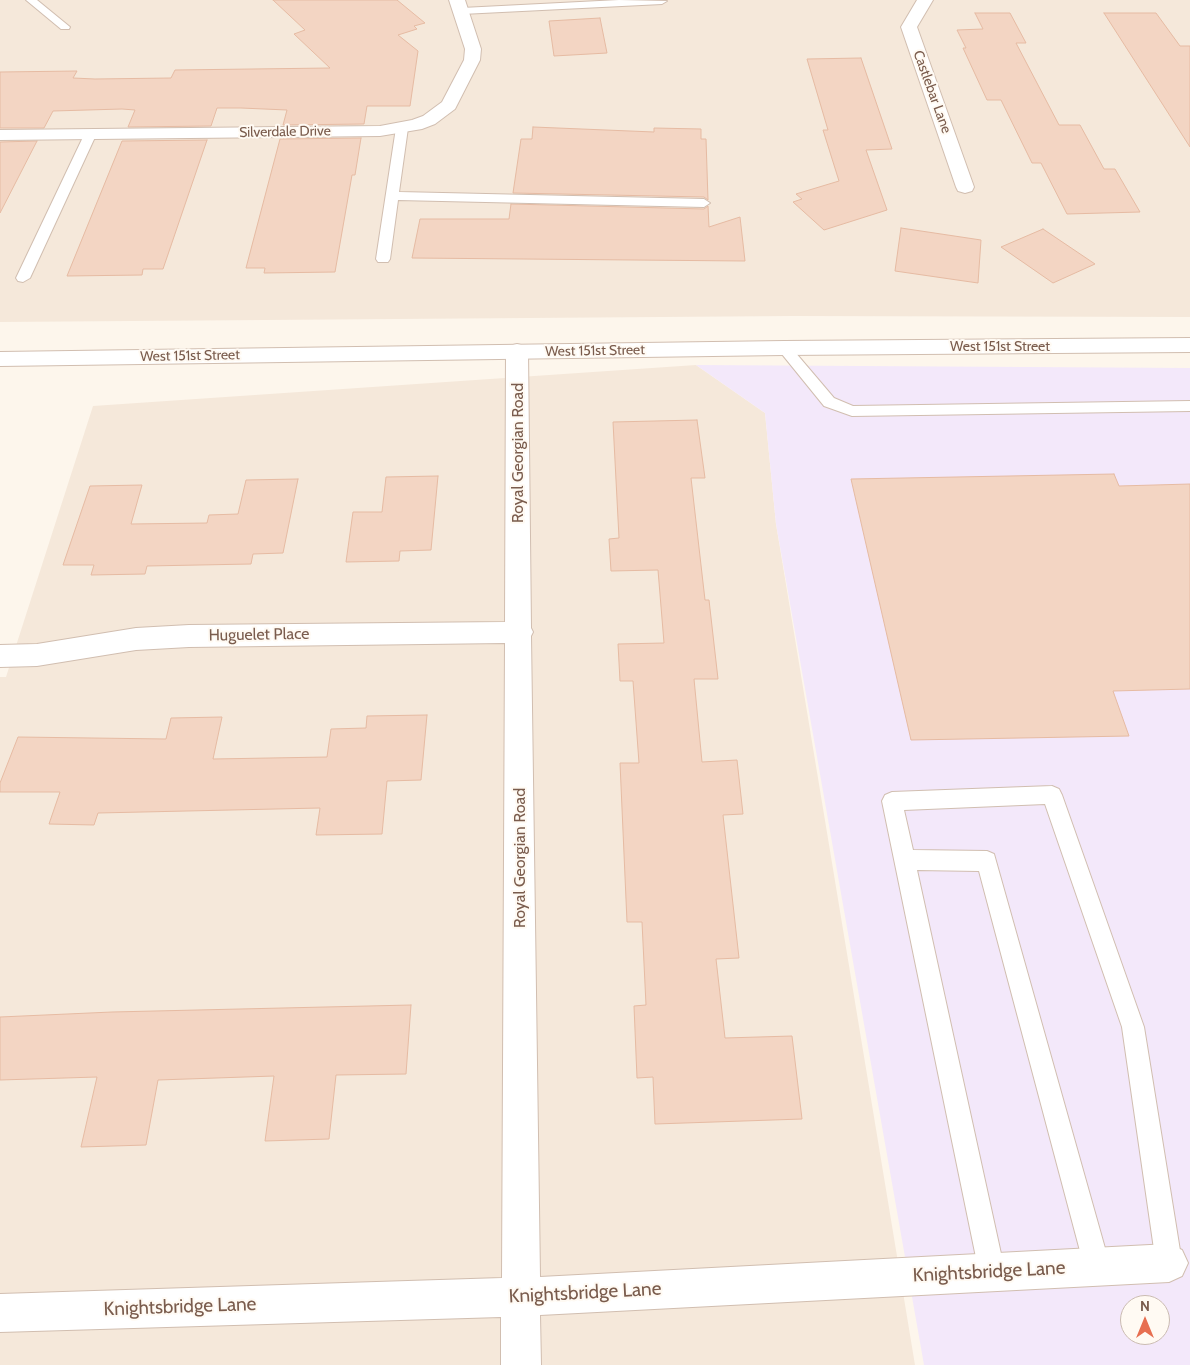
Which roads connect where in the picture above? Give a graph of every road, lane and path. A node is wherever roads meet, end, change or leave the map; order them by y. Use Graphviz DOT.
graph roads {
  1 [pos="31,0"];
  2 [pos="925,0"];
  3 [pos="662,1"];
  4 [pos="459,6"];
  5 [pos="65,27"];
  6 [pos="402,128"];
  7 [pos="0,135"];
  8 [pos="90,135"];
  9 [pos="965,187"];
  10 [pos="392,196"];
  11 [pos="704,203"];
  12 [pos="383,259"];
  13 [pos="23,278"];
  14 [pos="1190,345"];
  15 [pos="784,348"];
  16 [pos="517,352"];
  17 [pos="0,359"];
  18 [pos="1190,406"];
  19 [pos="520,632"];
  20 [pos="0,656"];
  21 [pos="904,860"];
  22 [pos="1169,1263"];
  23 [pos="1097,1266"];
  24 [pos="992,1272"];
  25 [pos="522,1297"];
  26 [pos="0,1313"];
  27 [pos="521,1365"];
  1 -- 5 [label="lane"];
  2 -- 9 [label="street, Castlebar Lane"];
  3 -- 4 [label="lane"];
  4 -- 6 [label="street, Silverdale Drive"];
  6 -- 8 [label="street, Silverdale Drive"];
  6 -- 10 [label="lane"];
  7 -- 8 [label="street, Silverdale Drive"];
  8 -- 13 [label="lane"];
  10 -- 11 [label="lane"];
  10 -- 12 [label="lane"];
  14 -- 15 [label="street, West 151st Street"];
  15 -- 16 [label="street, West 151st Street"];
  15 -- 18 [label="lane"];
  16 -- 17 [label="street, West 151st Street"];
  16 -- 19 [label="street, Royal Georgian Road"];
  19 -- 20 [label="street, Huguelet Place"];
  19 -- 25 [label="street, Royal Georgian Road"];
  21 -- 22 [label="lane"];
  21 -- 23 [label="lane"];
  21 -- 24 [label="lane"];
  22 -- 23 [label="street, Knightsbridge Lane"];
  23 -- 24 [label="street, Knightsbridge Lane"];
  24 -- 25 [label="street, Knightsbridge Lane"];
  25 -- 26 [label="street, Knightsbridge Lane"];
  25 -- 27 [label="street, Royal Georgian Road"];
}
